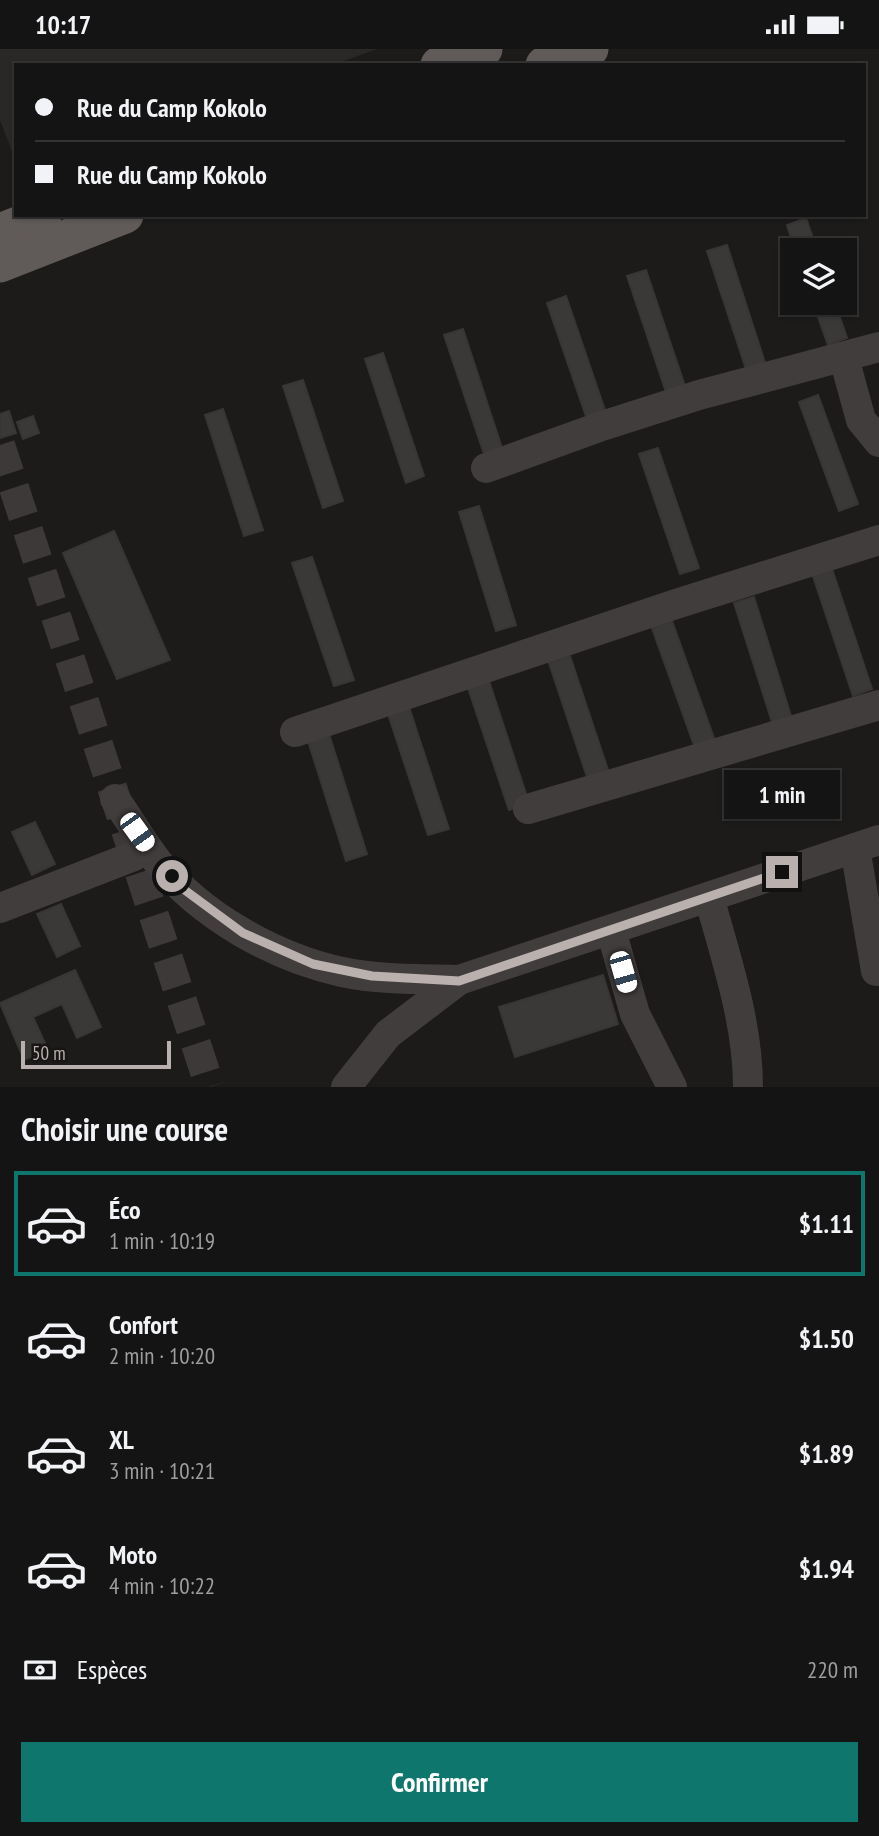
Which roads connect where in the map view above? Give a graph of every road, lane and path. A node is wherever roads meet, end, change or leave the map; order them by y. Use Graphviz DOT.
graph roads {
  1 [pos="484,49"];
  2 [pos="590,49"];
  3 [pos="445,63"];
  4 [pos="550,63"];
  5 [pos="38,217"];
  6 [pos="120,217"];
  7 [pos="0,232"];
  8 [pos="0,264"];
  9 [pos="879,347"];
  10 [pos="844,358"];
  11 [pos="879,442"];
  12 [pos="486,468"];
  13 [pos="879,541"];
  14 [pos="879,705"];
  15 [pos="295,732"];
  16 [pos="115,799"];
  17 [pos="528,809"];
  18 [pos="867,844"];
  19 [pos="134,856"];
  20 [pos="709,897"];
  21 [pos="0,908"];
  22 [pos="611,930"];
  23 [pos="876,971"];
  24 [pos="459,981"];
  25 [pos="346,1087"];
  26 [pos="672,1087"];
  27 [pos="748,1087"];
  1 -- 3 [label="main road"];
  2 -- 4 [label="main road"];
  5 -- 7 [label="main road"];
  6 -- 8 [label="main road"];
  9 -- 10 [label="street"];
  10 -- 11 [label="street"];
  10 -- 12 [label="street"];
  13 -- 15 [label="street"];
  14 -- 17 [label="street"];
  16 -- 24 [label="street"];
  18 -- 20 [label="street"];
  18 -- 23 [label="street"];
  19 -- 21 [label="street"];
  20 -- 22 [label="street"];
  20 -- 27 [label="street"];
  22 -- 24 [label="street"];
  22 -- 26 [label="street"];
  24 -- 25 [label="street"];
}
